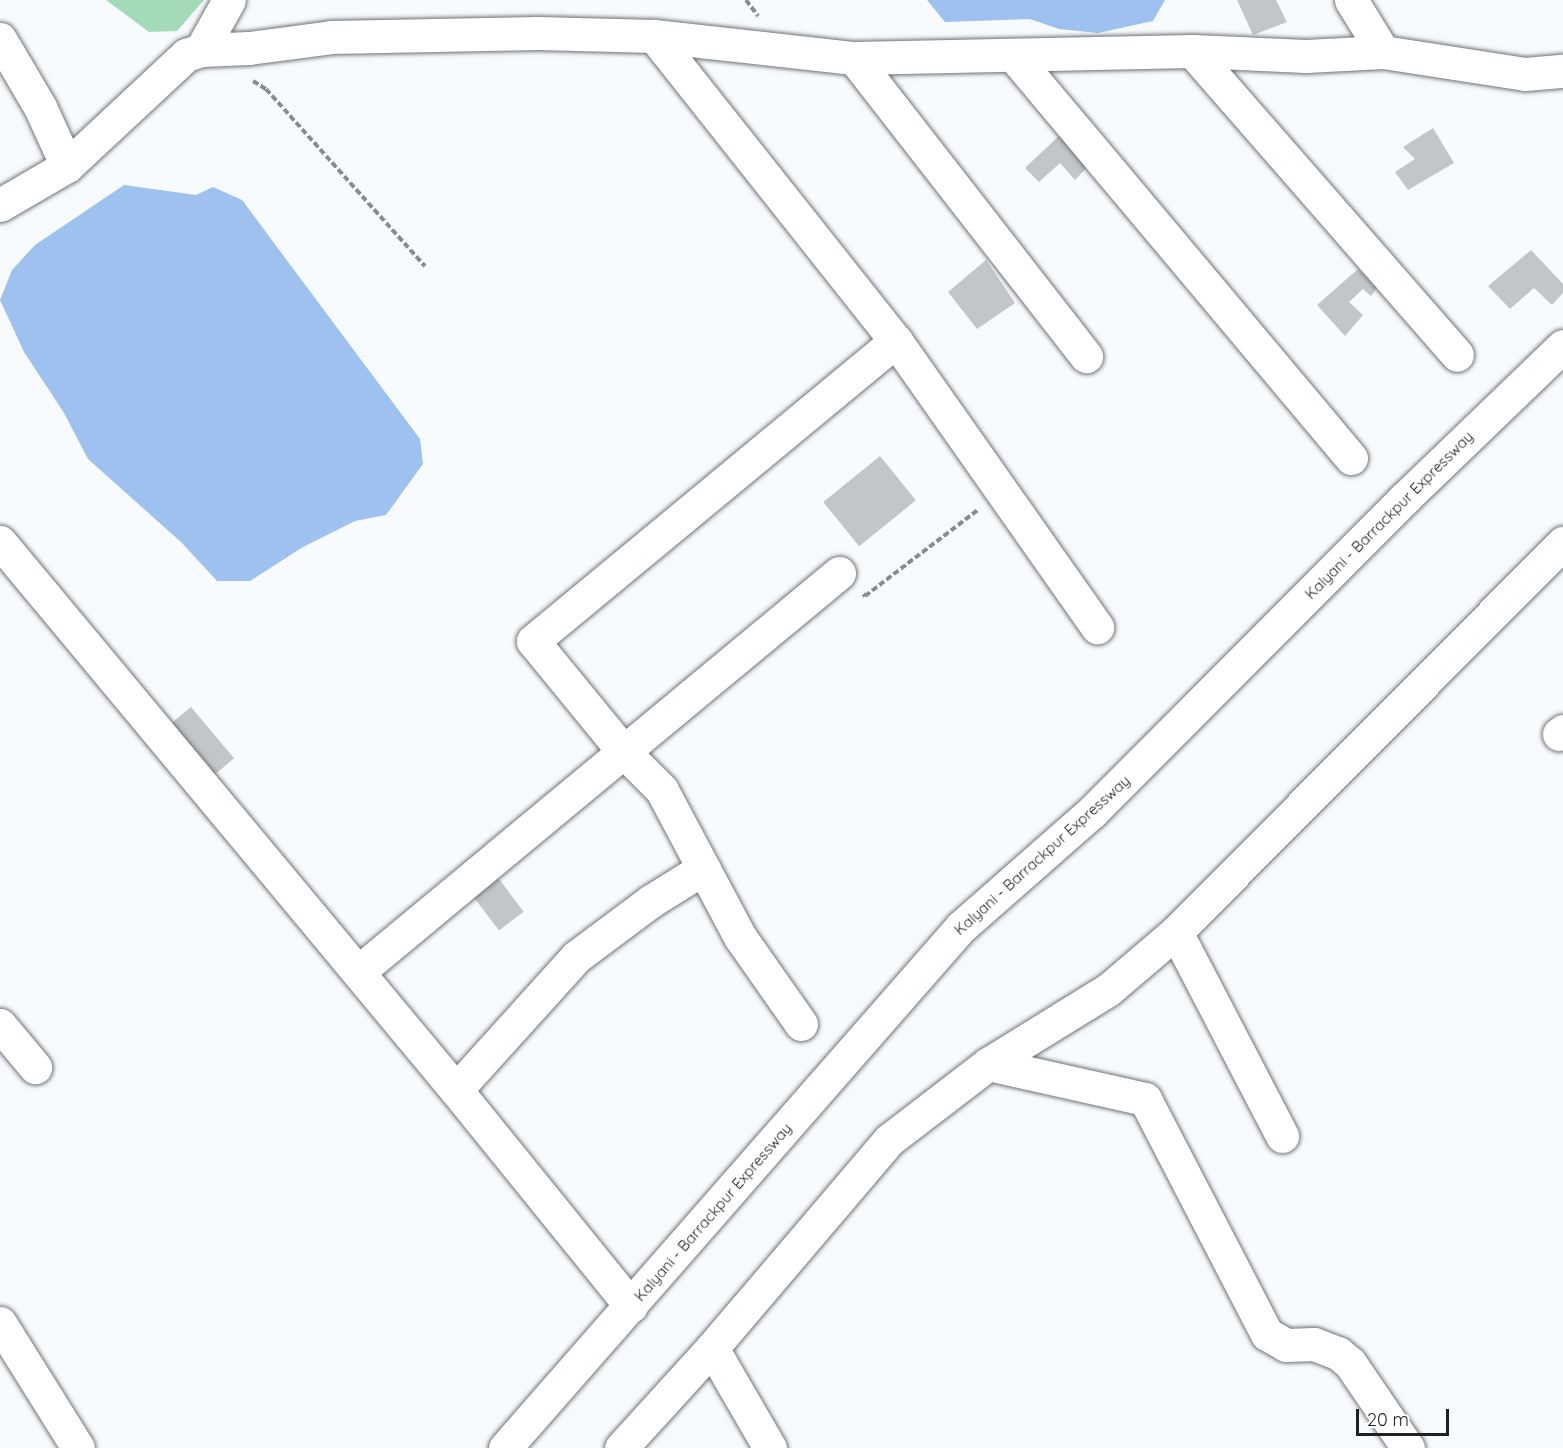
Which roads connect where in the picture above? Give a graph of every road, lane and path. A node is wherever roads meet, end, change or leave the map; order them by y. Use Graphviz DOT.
graph roads {
  1 [pos="229,0"];
  2 [pos="1351,0"];
  3 [pos="654,36"];
  4 [pos="3,50"];
  5 [pos="201,50"];
  6 [pos="1192,51"];
  7 [pos="1383,52"];
  8 [pos="1013,55"];
  9 [pos="854,58"];
  10 [pos="1563,70"];
  11 [pos="266,89"];
  12 [pos="67,166"];
  13 [pos="0,205"];
  14 [pos="425,266"];
  15 [pos="896,340"];
  16 [pos="1563,346"];
  17 [pos="1457,355"];
  18 [pos="1086,356"];
  19 [pos="1351,458"];
  20 [pos="1003,491"];
  21 [pos="0,542"];
  22 [pos="1563,543"];
  23 [pos="839,573"];
  24 [pos="1097,627"];
  25 [pos="623,751"];
  26 [pos="704,868"];
  27 [pos="1176,932"];
  28 [pos="358,972"];
  29 [pos="801,1024"];
  30 [pos="0,1025"];
  31 [pos="988,1064"];
  32 [pos="35,1067"];
  33 [pos="456,1090"];
  34 [pos="1282,1136"];
  35 [pos="631,1306"];
  36 [pos="2,1328"];
  37 [pos="712,1348"];
  38 [pos="78,1448"];
  39 [pos="505,1448"];
  40 [pos="621,1448"];
  41 [pos="770,1448"];
  42 [pos="1408,1448"];
  1 -- 5 [label="main road"];
  2 -- 7 [label="main road"];
  3 -- 5 [label="main road"];
  3 -- 9 [label="main road"];
  3 -- 15 [label="main road"];
  4 -- 12 [label="main road"];
  5 -- 12 [label="main road"];
  6 -- 7 [label="main road"];
  6 -- 8 [label="main road"];
  6 -- 17 [label="main road"];
  7 -- 10 [label="main road"];
  8 -- 9 [label="main road"];
  8 -- 19 [label="main road"];
  9 -- 18 [label="main road"];
  11 -- 14 [label="path"];
  12 -- 13 [label="main road"];
  15 -- 20 [label="main road"];
  15 -- 25 [label="main road"];
  16 -- 35 [label="main road, Kalyani - Barrackpur Expressway"];
  20 -- 23 [label="path"];
  20 -- 24 [label="main road"];
  21 -- 28 [label="main road"];
  22 -- 27 [label="main road"];
  23 -- 25 [label="main road"];
  25 -- 26 [label="main road"];
  25 -- 28 [label="main road"];
  26 -- 29 [label="main road"];
  26 -- 33 [label="main road"];
  27 -- 31 [label="main road"];
  27 -- 34 [label="main road"];
  28 -- 33 [label="main road"];
  30 -- 32 [label="main road"];
  31 -- 37 [label="main road"];
  31 -- 42 [label="main road"];
  33 -- 35 [label="main road"];
  35 -- 39 [label="main road, Kalyani - Barrackpur Expressway"];
  36 -- 38 [label="main road"];
  37 -- 40 [label="main road"];
  37 -- 41 [label="main road"];
}
